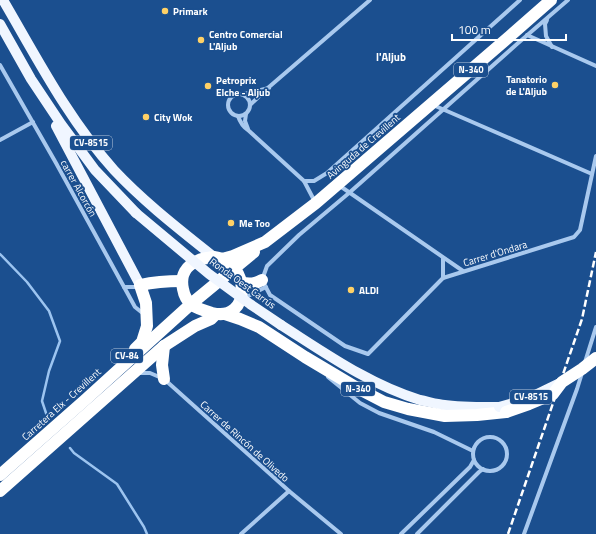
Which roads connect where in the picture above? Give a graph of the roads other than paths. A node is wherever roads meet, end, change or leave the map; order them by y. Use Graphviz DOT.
graph roads {
  1 [pos="3,0"];
  2 [pos="370,0"];
  3 [pos="520,0"];
  4 [pos="551,0"];
  5 [pos="568,0"];
  6 [pos="550,16"];
  7 [pos="0,24"];
  8 [pos="510,36"];
  9 [pos="526,36"];
  10 [pos="553,47"];
  11 [pos="0,65"];
  12 [pos="596,66"];
  13 [pos="31,78"];
  14 [pos="269,87"];
  15 [pos="244,94"];
  16 [pos="431,104"];
  17 [pos="250,105"];
  18 [pos="442,109"];
  19 [pos="246,114"];
  20 [pos="238,116"];
  21 [pos="33,122"];
  22 [pos="248,130"];
  23 [pos="0,140"];
  24 [pos="596,156"];
  25 [pos="592,174"];
  26 [pos="304,181"];
  27 [pos="338,185"];
  28 [pos="349,193"];
  29 [pos="316,203"];
  30 [pos="265,242"];
  31 [pos="218,258"];
  32 [pos="443,258"];
  33 [pos="234,268"];
  34 [pos="462,271"];
  35 [pos="443,278"];
  36 [pos="182,281"];
  37 [pos="242,283"];
  38 [pos="264,283"];
  39 [pos="140,285"];
  40 [pos="124,287"];
  41 [pos="240,300"];
  42 [pos="191,304"];
  43 [pos="221,314"];
  44 [pos="147,316"];
  45 [pos="596,327"];
  46 [pos="164,346"];
  47 [pos="305,358"];
  48 [pos="596,358"];
  49 [pos="134,373"];
  50 [pos="164,379"];
  51 [pos="106,381"];
  52 [pos="88,406"];
  53 [pos="502,409"];
  54 [pos="40,447"];
  55 [pos="473,451"];
  56 [pos="474,460"];
  57 [pos="483,470"];
  58 [pos="0,473"];
  59 [pos="289,491"];
  60 [pos="0,492"];
  61 [pos="241,534"];
  62 [pos="341,534"];
  63 [pos="401,534"];
  64 [pos="417,534"];
  65 [pos="524,534"];
  1 -- 31 [label="main road, Ronda Oest Carrús / CV-8515"];
  2 -- 14 [label="street"];
  3 -- 26 [label="street, Avinguda de Crevillent"];
  4 -- 8 [label="highway, Avinguda de Crevillent / N-340"];
  5 -- 6 [label="street"];
  6 -- 9 [label="street"];
  6 -- 10 [label="street"];
  7 -- 13 [label="main road, Ronda Oest Carrús / CV-8515"];
  8 -- 9 [label="street"];
  8 -- 16 [label="highway, Avinguda de Crevillent / N-340"];
  9 -- 10 [label="street"];
  9 -- 18 [label="street"];
  10 -- 12 [label="street"];
  11 -- 21 [label="street, carrer Alcorcón"];
  13 -- 39 [label="main road"];
  13 -- 53 [label="main road, Ronda Oest Carrús / CV-8515, bridge"];
  14 -- 15 [label="street"];
  14 -- 17 [label="street"];
  15 -- 17 [label="street"];
  15 -- 20 [label="street"];
  16 -- 18 [label="street"];
  16 -- 27 [label="highway, Avinguda de Crevillent / N-340"];
  17 -- 19 [label="street"];
  18 -- 25 [label="street"];
  18 -- 28 [label="street"];
  19 -- 20 [label="street"];
  19 -- 22 [label="street"];
  20 -- 22 [label="street"];
  21 -- 23 [label="street"];
  21 -- 40 [label="street, carrer Alcorcón"];
  22 -- 26 [label="street"];
  24 -- 25 [label="street, Carrer d'Ondara"];
  25 -- 34 [label="street, Carrer d'Ondara"];
  26 -- 29 [label="street"];
  27 -- 28 [label="street"];
  27 -- 29 [label="highway, Avinguda de Crevillent / N-340"];
  28 -- 32 [label="street"];
  28 -- 38 [label="street"];
  29 -- 30 [label="highway, Avinguda de Crevillent / N-340"];
  30 -- 31 [label="highway, Avinguda de Crevillent / N-340"];
  30 -- 33 [label="highway, Carretera Elx - Crevillent / N-340"];
  31 -- 33 [label="highway"];
  31 -- 36 [label="highway, Avinguda de Crevillent"];
  32 -- 34 [label="street"];
  32 -- 35 [label="street"];
  33 -- 37 [label="highway"];
  33 -- 42 [label="highway, Carretera Elx - Crevillent / N-340"];
  34 -- 35 [label="street, Carrer d'Ondara"];
  35 -- 38 [label="street, Carrer d'Ondara"];
  36 -- 39 [label="highway"];
  36 -- 42 [label="highway"];
  37 -- 38 [label="highway"];
  37 -- 41 [label="highway"];
  38 -- 41 [label="street"];
  39 -- 40 [label="street"];
  39 -- 44 [label="highway"];
  40 -- 44 [label="street, carrer Alcorcón"];
  41 -- 43 [label="highway, Carretera Elx - Crevillent"];
  42 -- 43 [label="highway, Ronda Oest Carrús"];
  42 -- 51 [label="highway, Carretera Elx - Crevillent / N-340"];
  43 -- 46 [label="highway, Carretera Elx - Crevillent / N-340"];
  43 -- 47 [label="highway, Ronda Oest Carrús / N-340"];
  44 -- 51 [label="highway, CV-84"];
  45 -- 65 [label="street"];
  46 -- 49 [label="highway, Carretera Elx - Crevillent / N-340"];
  46 -- 50 [label="highway"];
  47 -- 53 [label="highway, Ronda Oest Carrús / N-340"];
  47 -- 55 [label="street"];
  48 -- 53 [label="highway, Ronda Oest Carrús / N-340, bridge"];
  49 -- 50 [label="street, Carrer de Rincón de Olivedo"];
  49 -- 52 [label="highway, Carretera Elx - Crevillent / N-340"];
  50 -- 59 [label="street, Carrer de Rincón de Olivedo"];
  51 -- 52 [label="highway, Carretera Elx - Crevillent / N-340"];
  52 -- 54 [label="highway, Carretera Elx - Crevillent / N-340"];
  54 -- 58 [label="highway, Carretera Elx - Crevillent / N-340"];
  54 -- 60 [label="highway, Carretera Elx - Crevillent / N-340"];
  55 -- 56 [label="street"];
  55 -- 57 [label="street"];
  56 -- 57 [label="street"];
  56 -- 63 [label="street"];
  57 -- 64 [label="street"];
  59 -- 61 [label="street"];
  59 -- 62 [label="street, Carrer de Rincón de Olivedo"];
}
